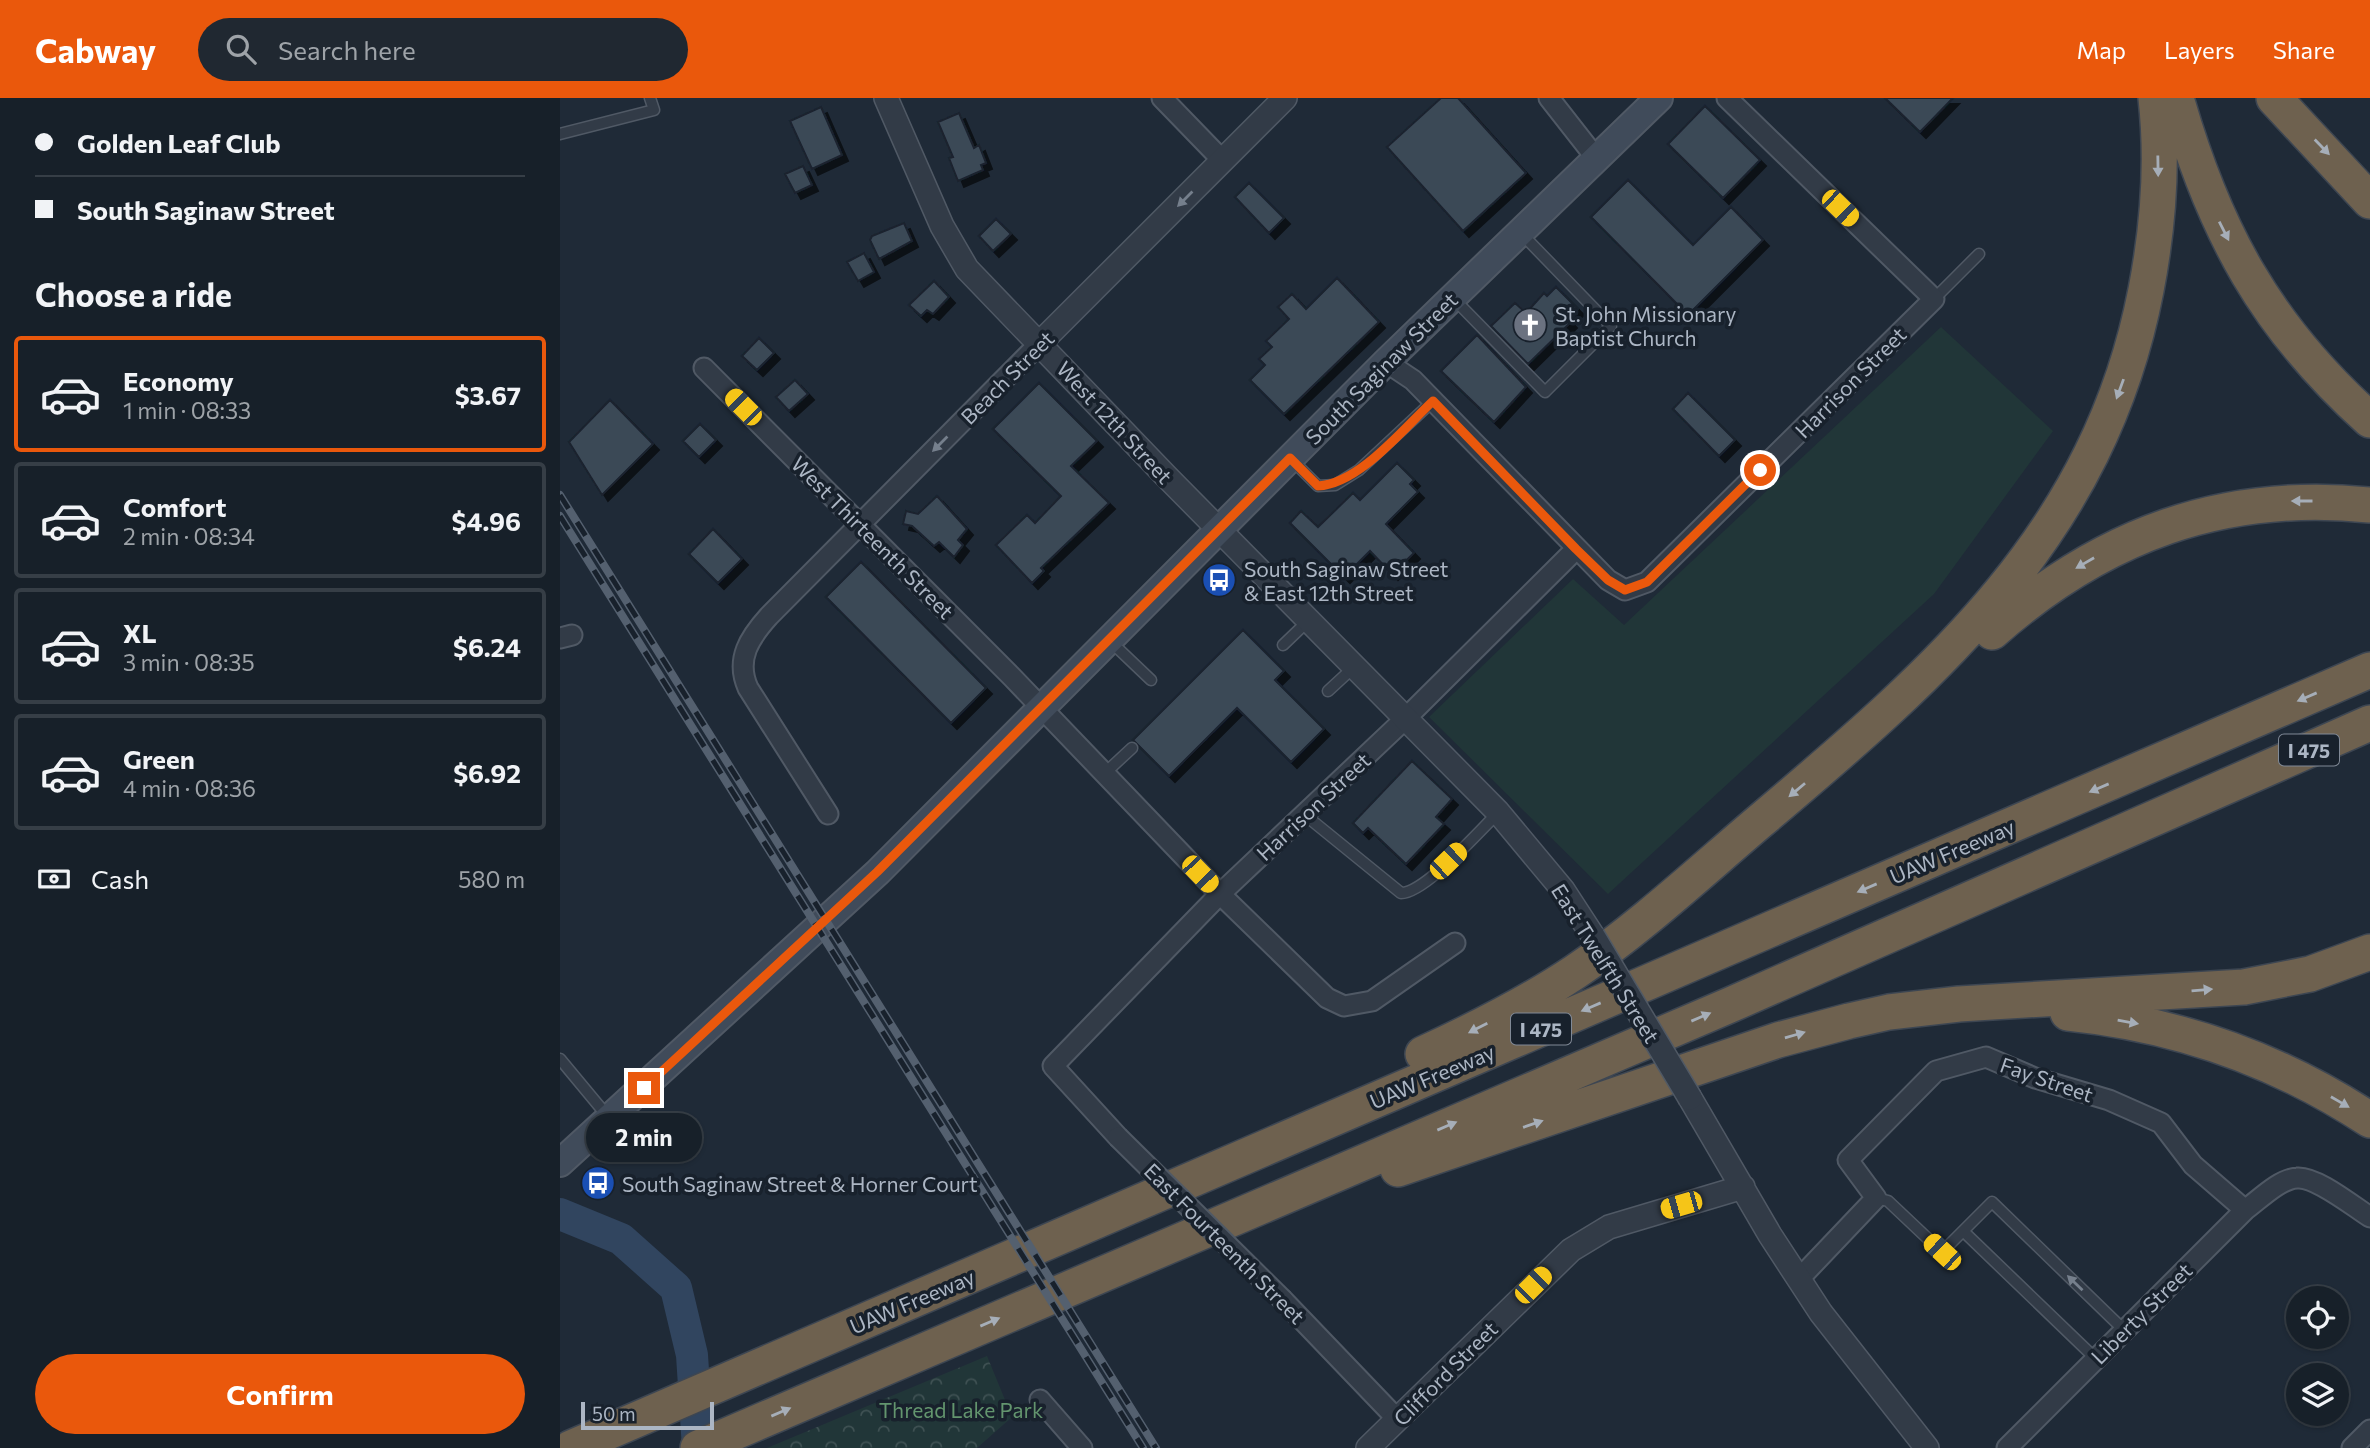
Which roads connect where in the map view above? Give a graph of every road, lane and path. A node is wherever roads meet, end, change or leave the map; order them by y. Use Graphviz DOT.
graph roads {
  1 [pos="650,98"];
  2 [pos="886,98"];
  3 [pos="1162,98"];
  4 [pos="1285,98"];
  5 [pos="1549,98"];
  6 [pos="1659,98"];
  7 [pos="1727,98"];
  8 [pos="2156,98"];
  9 [pos="2176,98"];
  10 [pos="2274,98"];
  11 [pos="560,134"];
  12 [pos="1596,158"];
  13 [pos="1223,161"];
  14 [pos="2370,201"];
  15 [pos="1520,232"];
  16 [pos="1979,254"];
  17 [pos="1452,297"];
  18 [pos="1934,299"];
  19 [pos="1040,343"];
  20 [pos="1385,362"];
  21 [pos="704,368"];
  22 [pos="1433,401"];
  23 [pos="2370,420"];
  24 [pos="1290,458"];
  25 [pos="2370,505"];
  26 [pos="860,525"];
  27 [pos="1219,529"];
  28 [pos="1576,549"];
  29 [pos="1308,620"];
  30 [pos="1109,640"];
  31 [pos="1283,645"];
  32 [pos="1354,667"];
  33 [pos="2370,670"];
  34 [pos="1151,680"];
  35 [pos="1328,691"];
  36 [pos="1040,708"];
  37 [pos="1406,718"];
  38 [pos="2370,723"];
  39 [pos="2370,733"];
  40 [pos="1132,748"];
  41 [pos="1827,765"];
  42 [pos="1104,774"];
  43 [pos="2249,777"];
  44 [pos="1498,812"];
  45 [pos="828,814"];
  46 [pos="1305,816"];
  47 [pos="1220,894"];
  48 [pos="1455,943"];
  49 [pos="2370,952"];
  50 [pos="1889,1012"];
  51 [pos="560,1059"];
  52 [pos="1053,1066"];
  53 [pos="610,1119"];
  54 [pos="2370,1120"];
  55 [pos="560,1163"];
  56 [pos="1743,1187"];
  57 [pos="1876,1198"];
  58 [pos="1143,1202"];
  59 [pos="2245,1210"];
  60 [pos="2370,1217"];
  61 [pos="1963,1231"];
  62 [pos="1143,1256"];
  63 [pos="1799,1279"];
  64 [pos="2124,1330"];
  65 [pos="2096,1359"];
  66 [pos="1040,1401"];
  67 [pos="1398,1420"];
  68 [pos="2370,1430"];
  69 [pos="708,1443"];
  70 [pos="571,1448"];
  71 [pos="1082,1448"];
  72 [pos="1368,1448"];
  73 [pos="1927,1448"];
  74 [pos="2007,1448"];
  75 [pos="2352,1448"];
  1 -- 11 [label="lane"];
  2 -- 19 [label="street, West 12th Street"];
  3 -- 13 [label="street"];
  4 -- 13 [label="street, Beach Street"];
  5 -- 12 [label="street"];
  6 -- 12 [label="main road, South Saginaw Street"];
  7 -- 18 [label="street"];
  8 -- 41 [label="highway, one-way"];
  9 -- 23 [label="highway, one-way"];
  10 -- 14 [label="highway, one-way"];
  12 -- 15 [label="main road, South Saginaw Street"];
  13 -- 19 [label="street, Beach Street, one-way"];
  15 -- 17 [label="main road, South Saginaw Street"];
  15 -- 17 [label="lane"];
  16 -- 18 [label="lane"];
  17 -- 20 [label="main road, South Saginaw Street"];
  18 -- 28 [label="street, Harrison Street"];
  19 -- 26 [label="street, Beach Street, one-way"];
  19 -- 27 [label="street, West 12th Street"];
  20 -- 22 [label="street"];
  20 -- 24 [label="main road, South Saginaw Street"];
  21 -- 26 [label="street, West Thirteenth Street"];
  22 -- 24 [label="lane"];
  22 -- 28 [label="street"];
  24 -- 27 [label="main road, South Saginaw Street"];
  25 -- 41 [label="highway, one-way"];
  26 -- 36 [label="street, West Thirteenth Street"];
  26 -- 45 [label="street, Beach Street"];
  27 -- 29 [label="street, East Twelfth Street"];
  27 -- 30 [label="main road, South Saginaw Street"];
  28 -- 37 [label="street, Harrison Street"];
  29 -- 31 [label="lane"];
  29 -- 32 [label="street, East Twelfth Street"];
  30 -- 34 [label="lane"];
  30 -- 36 [label="main road, South Saginaw Street"];
  32 -- 35 [label="lane"];
  32 -- 37 [label="street, East Twelfth Street"];
  33 -- 58 [label="highway, UAW Freeway / I 475, one-way"];
  36 -- 42 [label="street, West Thirteenth Street"];
  36 -- 53 [label="main road, South Saginaw Street"];
  37 -- 44 [label="street, East Twelfth Street"];
  37 -- 46 [label="street, Harrison Street"];
  38 -- 43 [label="highway, I 475"];
  39 -- 43 [label="highway"];
  40 -- 42 [label="lane"];
  41 -- 58 [label="highway, one-way"];
  42 -- 47 [label="street, West Thirteenth Street"];
  62 -- 43 [label="highway, I 475, one-way"];
  44 -- 46 [label="lane"];
  44 -- 56 [label="street, East Twelfth Street, bridge"];
  46 -- 47 [label="street, Harrison Street"];
  47 -- 48 [label="street, West Thirteenth Street"];
  47 -- 52 [label="street, Harrison Street"];
  50 -- 49 [label="highway, one-way"];
  50 -- 54 [label="highway, one-way"];
  62 -- 50 [label="highway, one-way"];
  51 -- 53 [label="lane"];
  52 -- 67 [label="street, East Fourteenth Street, bridge"];
  53 -- 55 [label="main road, South Saginaw Street"];
  56 -- 63 [label="street, East Twelfth Street"];
  56 -- 67 [label="street, Clifford Street"];
  57 -- 59 [label="street, Fay Street"];
  57 -- 61 [label="lane"];
  57 -- 63 [label="street"];
  58 -- 70 [label="highway, UAW Freeway / I 475"];
  59 -- 60 [label="street, Liberty Street"];
  59 -- 64 [label="street, Liberty Street"];
  64 -- 61 [label="lane, one-way"];
  61 -- 65 [label="lane"];
  69 -- 62 [label="highway, I 475, one-way"];
  63 -- 73 [label="street, East Twelfth Street"];
  64 -- 65 [label="street, Liberty Street"];
  65 -- 74 [label="street, Liberty Street"];
  66 -- 71 [label="street"];
  67 -- 72 [label="street, Clifford Street"];
  68 -- 75 [label="street"];
}
